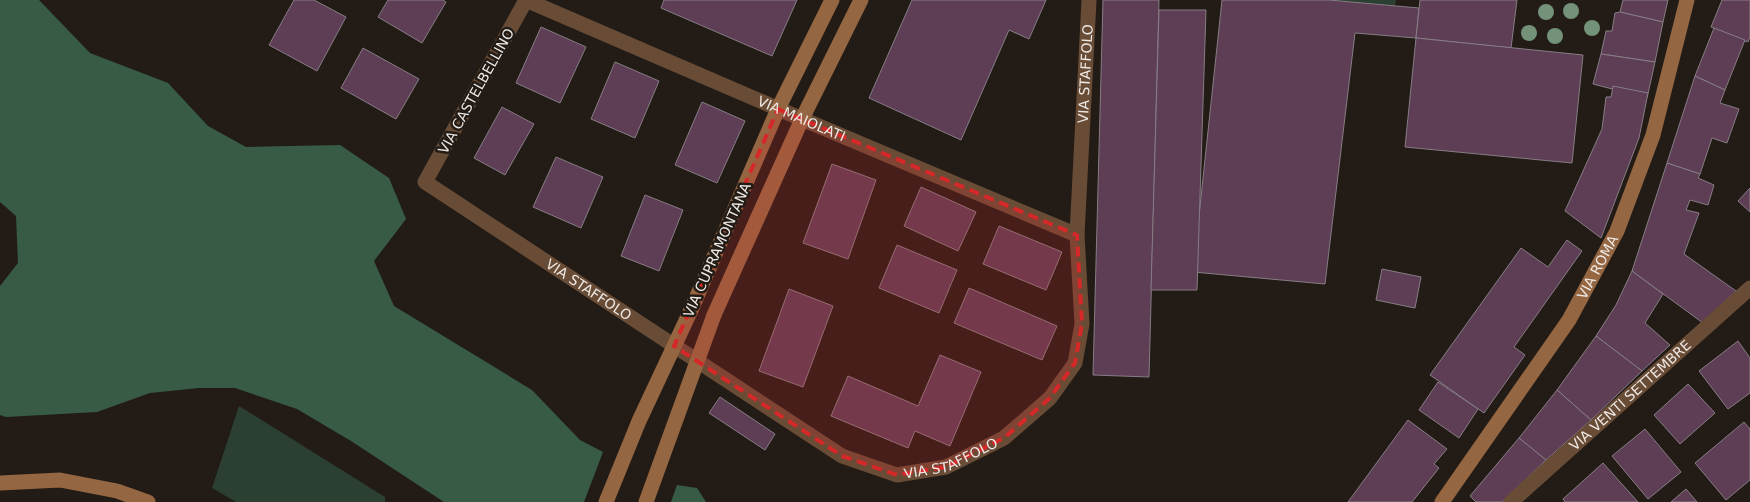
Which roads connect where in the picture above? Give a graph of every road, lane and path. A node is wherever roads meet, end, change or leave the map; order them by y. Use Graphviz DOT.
graph roads {
  1 [pos="526,0"];
  2 [pos="832,0"];
  3 [pos="861,0"];
  4 [pos="1088,0"];
  5 [pos="1687,0"];
  6 [pos="778,109"];
  7 [pos="802,119"];
  8 [pos="426,182"];
  9 [pos="1077,234"];
  10 [pos="1750,288"];
  11 [pos="0,484"];
  12 [pos="148,502"];
  13 [pos="606,502"];
  14 [pos="646,502"];
  15 [pos="1442,502"];
  16 [pos="1511,502"];
  1 -- 6 [label="street, VIA MAIOLATI"];
  1 -- 8 [label="street, VIA CASTELBELLINO"];
  2 -- 6 [label="main road, VIA CUPRAMONTANA"];
  3 -- 7 [label="main road, VIA CUPRAMONTANA"];
  4 -- 9 [label="street, VIA STAFFOLO"];
  5 -- 15 [label="main road, VIA ROMA"];
  6 -- 7 [label="street, VIA MAIOLATI"];
  6 -- 13 [label="main road, VIA CUPRAMONTANA, bridge"];
  7 -- 9 [label="street, VIA MAIOLATI"];
  7 -- 14 [label="main road, VIA CUPRAMONTANA, bridge"];
  8 -- 9 [label="street, VIA STAFFOLO"];
  10 -- 16 [label="street, VIA VENTI SETTEMBRE"];
  11 -- 12 [label="main road"];
}
